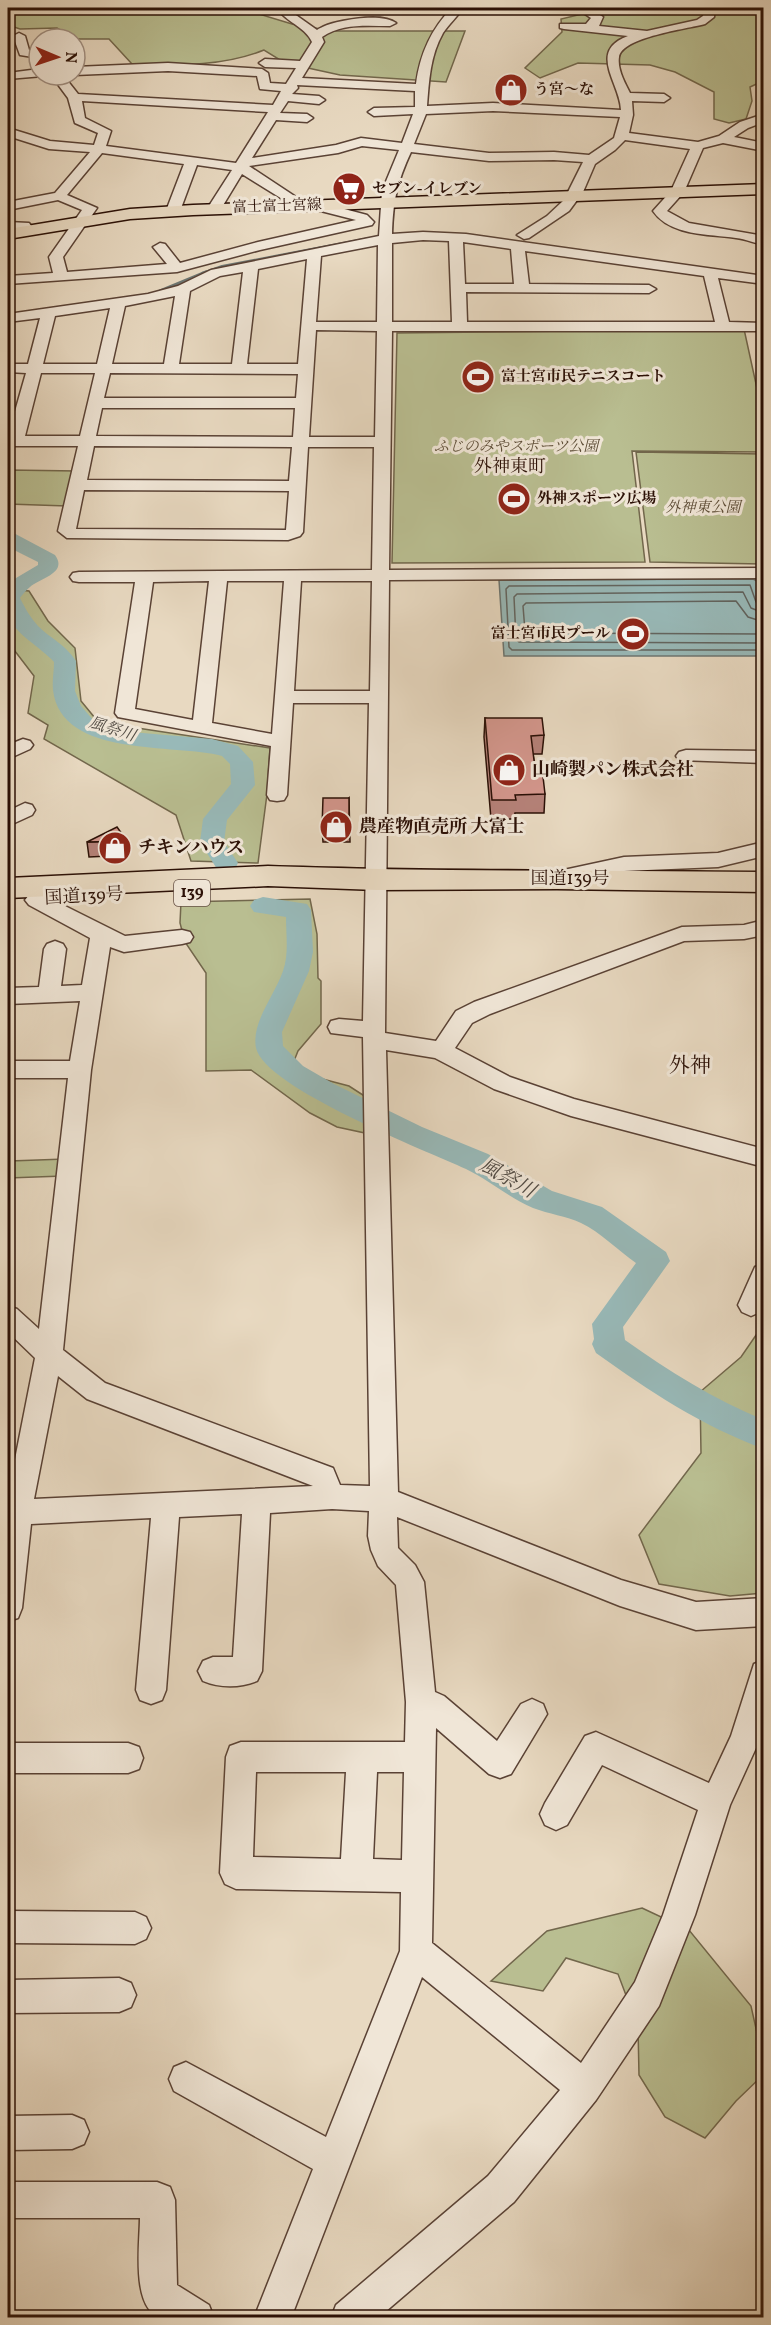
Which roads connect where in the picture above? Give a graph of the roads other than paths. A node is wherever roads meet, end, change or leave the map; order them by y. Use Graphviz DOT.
graph roads {
  1 [pos="287,8"];
  2 [pos="458,8"];
  3 [pos="588,8"];
  4 [pos="710,8"];
  5 [pos="390,23"];
  6 [pos="564,26"];
  7 [pos="589,28"];
  8 [pos="646,35"];
  9 [pos="19,36"];
  10 [pos="316,36"];
  11 [pos="27,52"];
  12 [pos="265,63"];
  13 [pos="303,65"];
  14 [pos="87,70"];
  15 [pos="27,74"];
  16 [pos="8,76"];
  17 [pos="66,87"];
  18 [pos="421,88"];
  19 [pos="291,89"];
  20 [pos="74,97"];
  21 [pos="626,97"];
  22 [pos="664,98"];
  23 [pos="319,100"];
  24 [pos="421,111"];
  25 [pos="276,112"];
  26 [pos="374,112"];
  27 [pos="627,114"];
  28 [pos="307,118"];
  29 [pos="764,118"];
  30 [pos="78,120"];
  31 [pos="8,132"];
  32 [pos="623,136"];
  33 [pos="723,139"];
  34 [pos="57,146"];
  35 [pos="698,146"];
  36 [pos="764,147"];
  37 [pos="99,148"];
  38 [pos="408,148"];
  39 [pos="592,159"];
  40 [pos="192,161"];
  41 [pos="243,165"];
  42 [pos="764,189"];
  43 [pos="677,192"];
  44 [pos="59,196"];
  45 [pos="574,196"];
  46 [pos="386,203"];
  47 [pos="8,206"];
  48 [pos="307,206"];
  49 [pos="214,209"];
  50 [pos="173,211"];
  51 [pos="82,221"];
  52 [pos="8,226"];
  53 [pos="28,231"];
  54 [pos="386,231"];
  55 [pos="8,234"];
  56 [pos="456,237"];
  57 [pos="759,237"];
  58 [pos="493,238"];
  59 [pos="521,240"];
  60 [pos="310,244"];
  61 [pos="160,247"];
  62 [pos="265,253"];
  63 [pos="646,264"];
  64 [pos="251,265"];
  65 [pos="177,268"];
  66 [pos="764,270"];
  67 [pos="711,273"];
  68 [pos="61,276"];
  69 [pos="8,280"];
  70 [pos="764,280"];
  71 [pos="458,288"];
  72 [pos="522,288"];
  73 [pos="183,289"];
  74 [pos="649,289"];
  75 [pos="118,303"];
  76 [pos="50,312"];
  77 [pos="8,318"];
  78 [pos="309,326"];
  79 [pos="384,326"];
  80 [pos="460,326"];
  81 [pos="657,327"];
  82 [pos="723,327"];
  83 [pos="764,327"];
  84 [pos="8,368"];
  85 [pos="35,369"];
  86 [pos="103,369"];
  87 [pos="171,369"];
  88 [pos="239,369"];
  89 [pos="305,369"];
  90 [pos="96,403"];
  91 [pos="303,403"];
  92 [pos="12,441"];
  93 [pos="87,441"];
  94 [pos="300,442"];
  95 [pos="382,442"];
  96 [pos="78,485"];
  97 [pos="297,486"];
  98 [pos="764,573"];
  99 [pos="381,574"];
  100 [pos="219,575"];
  101 [pos="293,575"];
  102 [pos="146,576"];
  103 [pos="79,577"];
  104 [pos="284,697"];
  105 [pos="379,697"];
  106 [pos="202,728"];
  107 [pos="280,742"];
  108 [pos="686,756"];
  109 [pos="764,757"];
  110 [pos="277,795"];
  111 [pos="764,849"];
  112 [pos="557,879"];
  113 [pos="377,880"];
  114 [pos="764,882"];
  115 [pos="15,892"];
  116 [pos="764,927"];
  117 [pos="101,935"];
  118 [pos="182,937"];
  119 [pos="55,949"];
  120 [pos="93,992"];
  121 [pos="49,994"];
  122 [pos="8,996"];
  123 [pos="339,1027"];
  124 [pos="374,1035"];
  125 [pos="441,1051"];
  126 [pos="8,1069"];
  127 [pos="80,1070"];
  128 [pos="764,1158"];
  129 [pos="764,1274"];
  130 [pos="751,1305"];
  131 [pos="8,1317"];
  132 [pos="49,1354"];
  133 [pos="332,1497"];
  134 [pos="384,1499"];
  135 [pos="257,1501"];
  136 [pos="166,1506"];
  137 [pos="13,1512"];
  138 [pos="8,1608"];
  139 [pos="764,1612"];
  140 [pos="213,1671"];
  141 [pos="764,1674"];
  142 [pos="151,1690"];
  143 [pos="421,1702"];
  144 [pos="532,1714"];
  145 [pos="362,1757"];
  146 [pos="421,1757"];
  147 [pos="8,1758"];
  148 [pos="128,1758"];
  149 [pos="716,1802"];
  150 [pos="556,1814"];
  151 [pos="357,1873"];
  152 [pos="417,1876"];
  153 [pos="8,1927"];
  154 [pos="135,1928"];
  155 [pos="416,1951"];
  156 [pos="119,1995"];
  157 [pos="8,1997"];
  158 [pos="186,2079"];
  159 [pos="584,2088"];
  160 [pos="72,2132"];
  161 [pos="8,2133"];
  162 [pos="334,2161"];
  163 [pos="8,2200"];
  164 [pos="196,2318"];
  165 [pos="272,2318"];
  166 [pos="349,2318"];
  1 -- 10 [label="street"];
  2 -- 18 [label="street"];
  3 -- 7 [label="street"];
  4 -- 8 [label="street"];
  5 -- 10 [label="street"];
  6 -- 7 [label="street"];
  7 -- 8 [label="street"];
  8 -- 21 [label="street"];
  9 -- 11 [label="street"];
  10 -- 13 [label="street"];
  12 -- 13 [label="street"];
  13 -- 19 [label="street"];
  14 -- 19 [label="street"];
  15 -- 16 [label="street"];
  17 -- 20 [label="street"];
  18 -- 19 [label="street"];
  18 -- 24 [label="street"];
  19 -- 23 [label="street"];
  19 -- 25 [label="street"];
  20 -- 25 [label="street"];
  20 -- 30 [label="street"];
  21 -- 22 [label="street"];
  21 -- 27 [label="street"];
  24 -- 26 [label="street"];
  24 -- 27 [label="street"];
  24 -- 38 [label="street"];
  25 -- 28 [label="street"];
  25 -- 41 [label="street"];
  27 -- 32 [label="street"];
  29 -- 33 [label="street"];
  30 -- 34 [label="street"];
  30 -- 37 [label="street"];
  31 -- 34 [label="street"];
  32 -- 35 [label="street"];
  32 -- 39 [label="street"];
  33 -- 35 [label="street"];
  33 -- 36 [label="street"];
  34 -- 37 [label="street"];
  35 -- 43 [label="street"];
  37 -- 40 [label="street"];
  37 -- 44 [label="street"];
  38 -- 39 [label="street"];
  38 -- 41 [label="street"];
  38 -- 46 [label="street"];
  39 -- 45 [label="street"];
  40 -- 41 [label="street"];
  40 -- 50 [label="street"];
  41 -- 48 [label="street"];
  41 -- 49 [label="street"];
  42 -- 43 [label="main road, 富士富士宮線"];
  43 -- 45 [label="main road, 富士富士宮線"];
  43 -- 57 [label="street"];
  44 -- 47 [label="street"];
  44 -- 51 [label="street"];
  45 -- 46 [label="main road, 富士富士宮線"];
  45 -- 59 [label="street"];
  46 -- 48 [label="main road, 富士富士宮線"];
  46 -- 54 [label="street"];
  48 -- 49 [label="main road, 富士富士宮線"];
  48 -- 60 [label="street"];
  49 -- 50 [label="main road, 富士富士宮線"];
  50 -- 51 [label="main road, 富士富士宮線"];
  51 -- 53 [label="main road, 富士富士宮線"];
  51 -- 68 [label="street"];
  52 -- 53 [label="street"];
  53 -- 55 [label="main road, 富士富士宮線"];
  54 -- 56 [label="street"];
  54 -- 58 [label="street"];
  54 -- 60 [label="street"];
  54 -- 79 [label="street"];
  56 -- 58 [label="street"];
  56 -- 71 [label="street"];
  58 -- 59 [label="street"];
  59 -- 63 [label="street"];
  59 -- 66 [label="street"];
  59 -- 72 [label="street"];
  60 -- 62 [label="street"];
  60 -- 62 [label="street"];
  60 -- 78 [label="street"];
  61 -- 65 [label="street"];
  62 -- 64 [label="street"];
  62 -- 65 [label="street"];
  63 -- 67 [label="street"];
  63 -- 74 [label="street"];
  64 -- 73 [label="street"];
  64 -- 88 [label="street"];
  65 -- 68 [label="street"];
  67 -- 70 [label="street"];
  67 -- 82 [label="street"];
  68 -- 69 [label="street"];
  71 -- 72 [label="street"];
  71 -- 80 [label="street"];
  72 -- 74 [label="street"];
  73 -- 75 [label="street"];
  73 -- 87 [label="street"];
  74 -- 81 [label="street"];
  75 -- 76 [label="street"];
  75 -- 86 [label="street"];
  76 -- 77 [label="street"];
  76 -- 85 [label="street"];
  78 -- 79 [label="street"];
  78 -- 89 [label="street"];
  79 -- 80 [label="street"];
  79 -- 95 [label="street"];
  80 -- 81 [label="street"];
  81 -- 82 [label="street"];
  82 -- 83 [label="street"];
  84 -- 85 [label="street"];
  85 -- 86 [label="street"];
  85 -- 92 [label="street"];
  86 -- 87 [label="street"];
  86 -- 90 [label="street"];
  87 -- 88 [label="street"];
  88 -- 89 [label="street"];
  89 -- 91 [label="street"];
  90 -- 91 [label="street"];
  90 -- 93 [label="street"];
  91 -- 94 [label="street"];
  92 -- 93 [label="street"];
  93 -- 94 [label="street"];
  93 -- 96 [label="street"];
  94 -- 95 [label="street"];
  94 -- 97 [label="street"];
  95 -- 99 [label="street"];
  96 -- 97 [label="street"];
  96 -- 97 [label="street"];
  98 -- 99 [label="street"];
  99 -- 101 [label="street"];
  99 -- 105 [label="street"];
  100 -- 101 [label="street"];
  100 -- 102 [label="street"];
  100 -- 106 [label="street"];
  101 -- 104 [label="street"];
  102 -- 103 [label="street"];
  102 -- 106 [label="street"];
  104 -- 105 [label="street"];
  104 -- 107 [label="street"];
  105 -- 113 [label="street"];
  106 -- 107 [label="street"];
  107 -- 110 [label="street"];
  108 -- 109 [label="street"];
  111 -- 112 [label="street"];
  112 -- 113 [label="highway, 国道139号 / 139"];
  112 -- 114 [label="highway, 国道139号 / 139"];
  113 -- 115 [label="highway, 国道139号 / 139"];
  113 -- 124 [label="street"];
  115 -- 117 [label="street"];
  116 -- 125 [label="street"];
  117 -- 118 [label="street"];
  117 -- 120 [label="street"];
  119 -- 121 [label="street"];
  120 -- 121 [label="street"];
  120 -- 127 [label="street"];
  121 -- 122 [label="street"];
  123 -- 124 [label="street"];
  124 -- 125 [label="street"];
  124 -- 134 [label="street"];
  125 -- 128 [label="street"];
  126 -- 127 [label="street"];
  127 -- 132 [label="street"];
  129 -- 130 [label="street"];
  131 -- 132 [label="street"];
  132 -- 133 [label="street"];
  132 -- 137 [label="street"];
  133 -- 134 [label="street"];
  133 -- 135 [label="street"];
  134 -- 139 [label="street"];
  134 -- 143 [label="street"];
  135 -- 136 [label="street"];
  135 -- 140 [label="street"];
  136 -- 137 [label="street"];
  136 -- 142 [label="street"];
  137 -- 138 [label="street"];
  141 -- 149 [label="street"];
  143 -- 144 [label="street"];
  143 -- 146 [label="street"];
  145 -- 146 [label="street"];
  145 -- 151 [label="street"];
  145 -- 151 [label="street"];
  146 -- 152 [label="street"];
  147 -- 148 [label="street"];
  149 -- 150 [label="street"];
  149 -- 159 [label="street"];
  151 -- 152 [label="street"];
  152 -- 155 [label="street"];
  153 -- 154 [label="street"];
  155 -- 159 [label="street"];
  155 -- 162 [label="street"];
  156 -- 157 [label="street"];
  158 -- 162 [label="street"];
  159 -- 166 [label="street"];
  160 -- 161 [label="street"];
  162 -- 165 [label="street"];
  163 -- 164 [label="street"];
}
